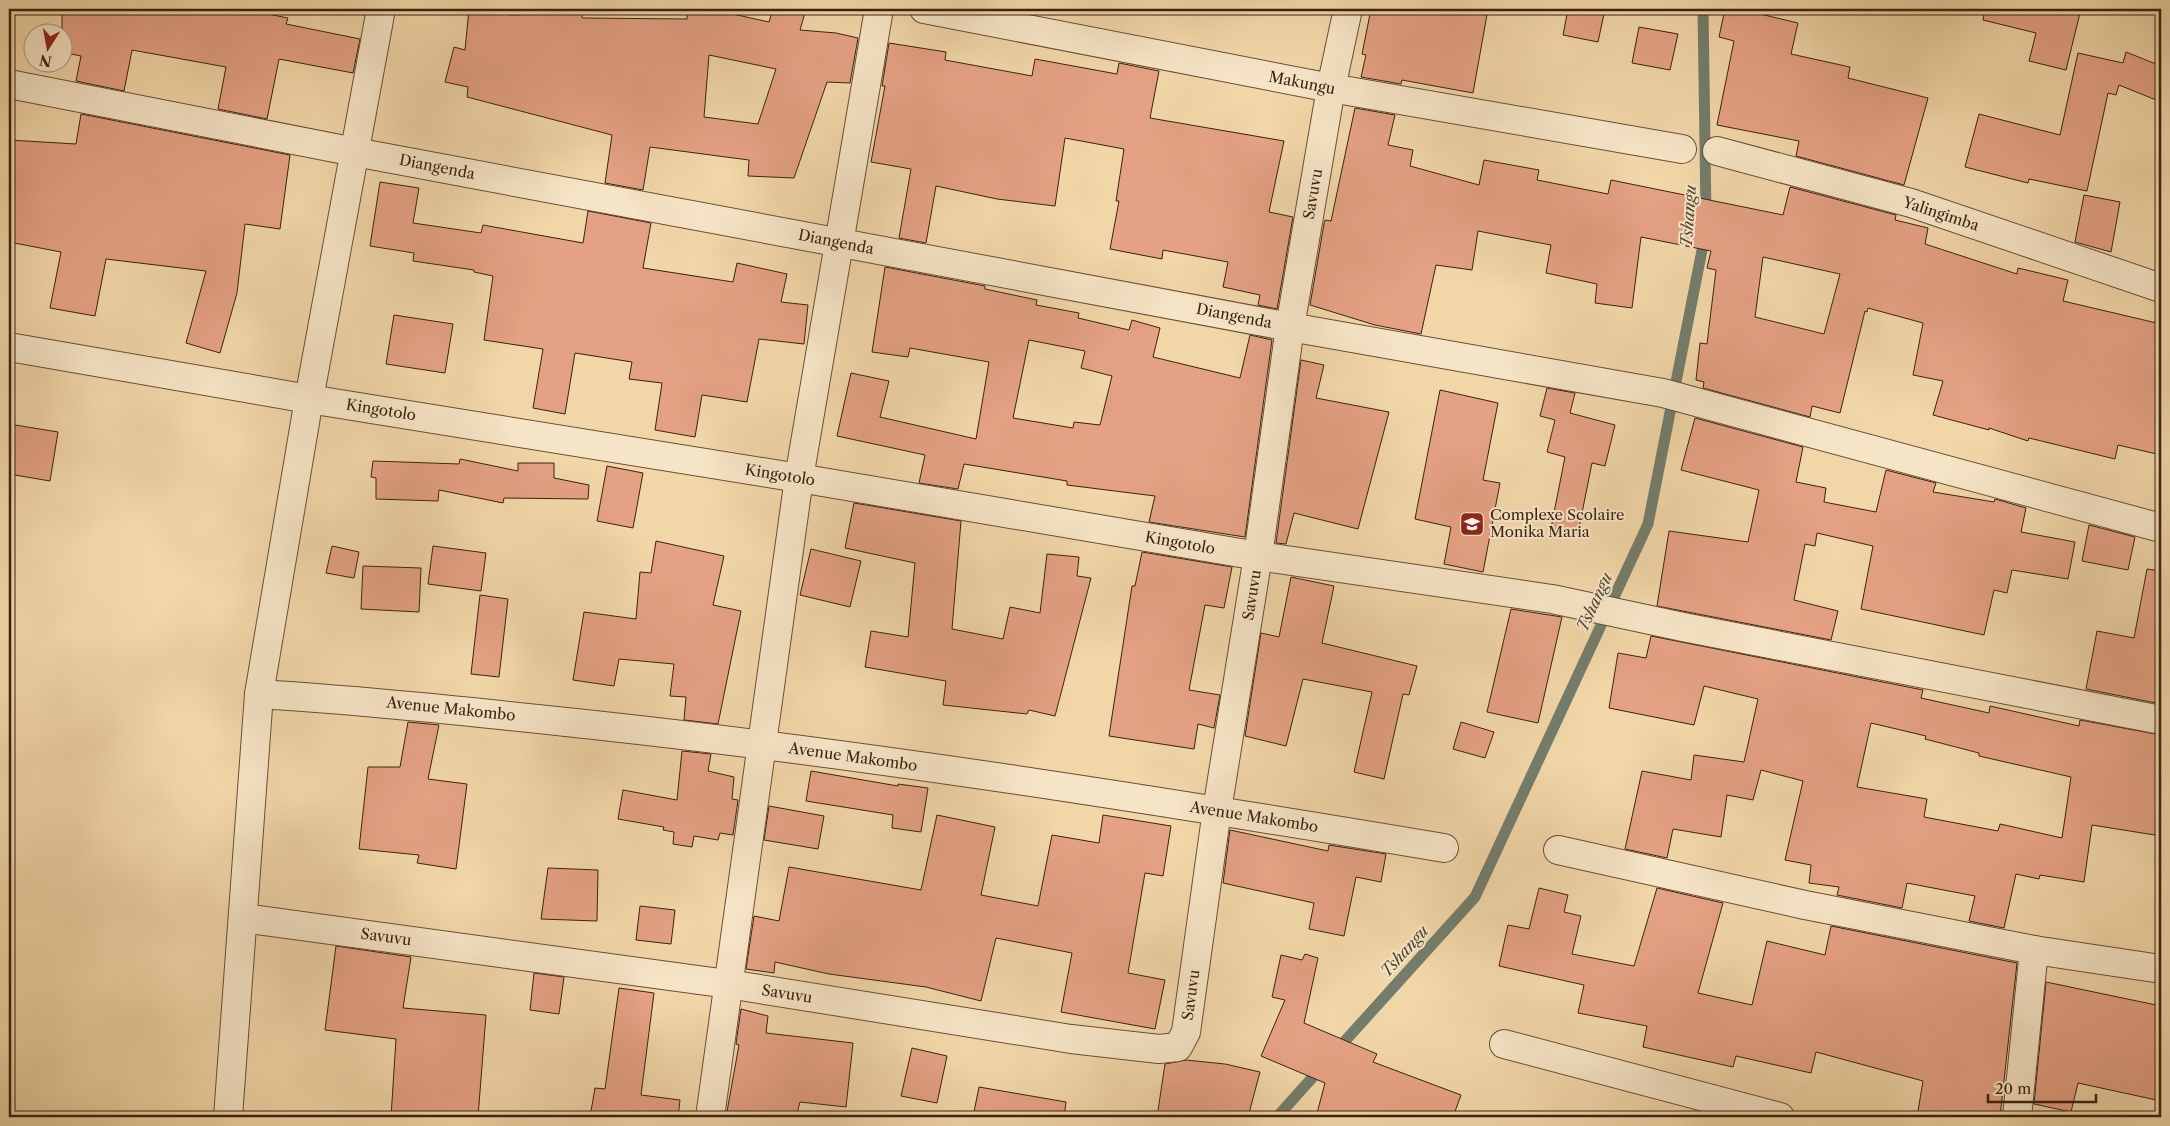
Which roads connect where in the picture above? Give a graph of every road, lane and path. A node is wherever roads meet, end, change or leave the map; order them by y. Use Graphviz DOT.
graph roads {
  1 [pos="381,9"];
  2 [pos="879,9"];
  3 [pos="924,9"];
  4 [pos="1348,9"];
  5 [pos="9,84"];
  6 [pos="1331,88"];
  7 [pos="1682,149"];
  8 [pos="1717,151"];
  9 [pos="355,152"];
  10 [pos="838,242"];
  11 [pos="2161,288"];
  12 [pos="1290,327"];
  13 [pos="9,347"];
  14 [pos="309,399"];
  15 [pos="799,478"];
  16 [pos="2161,528"];
  17 [pos="1258,556"];
  18 [pos="259,694"];
  19 [pos="2161,720"];
  20 [pos="762,744"];
  21 [pos="1216,810"];
  22 [pos="1444,848"];
  23 [pos="1558,850"];
  24 [pos="243,918"];
  25 [pos="2034,950"];
  26 [pos="2161,969"];
  27 [pos="728,984"];
  28 [pos="1504,1044"];
  29 [pos="228,1117"];
  30 [pos="710,1117"];
  31 [pos="1780,1117"];
  32 [pos="2017,1117"];
  1 -- 9 [label="street"];
  2 -- 10 [label="street"];
  3 -- 6 [label="street, Makungu"];
  4 -- 6 [label="street, Savuvu"];
  5 -- 9 [label="street, Diangenda"];
  6 -- 7 [label="street, Makungu"];
  6 -- 12 [label="street, Savuvu"];
  8 -- 11 [label="street, Yalingimba"];
  9 -- 10 [label="street, Diangenda"];
  9 -- 14 [label="street"];
  10 -- 12 [label="street, Diangenda"];
  10 -- 15 [label="street"];
  12 -- 16 [label="street, Diangenda"];
  12 -- 17 [label="street, Savuvu"];
  13 -- 14 [label="street, Kingotolo"];
  14 -- 15 [label="street, Kingotolo"];
  14 -- 18 [label="street"];
  15 -- 17 [label="street, Kingotolo"];
  15 -- 20 [label="street"];
  17 -- 19 [label="street, Kingotolo"];
  17 -- 21 [label="street, Savuvu"];
  18 -- 20 [label="street, Avenue Makombo"];
  18 -- 24 [label="street"];
  20 -- 21 [label="street, Avenue Makombo"];
  20 -- 27 [label="street"];
  21 -- 22 [label="street, Avenue Makombo"];
  21 -- 27 [label="street, Savuvu"];
  23 -- 25 [label="street"];
  24 -- 27 [label="street, Savuvu"];
  24 -- 29 [label="street"];
  25 -- 26 [label="street"];
  25 -- 32 [label="street"];
  27 -- 30 [label="street"];
  28 -- 31 [label="street"];
}
